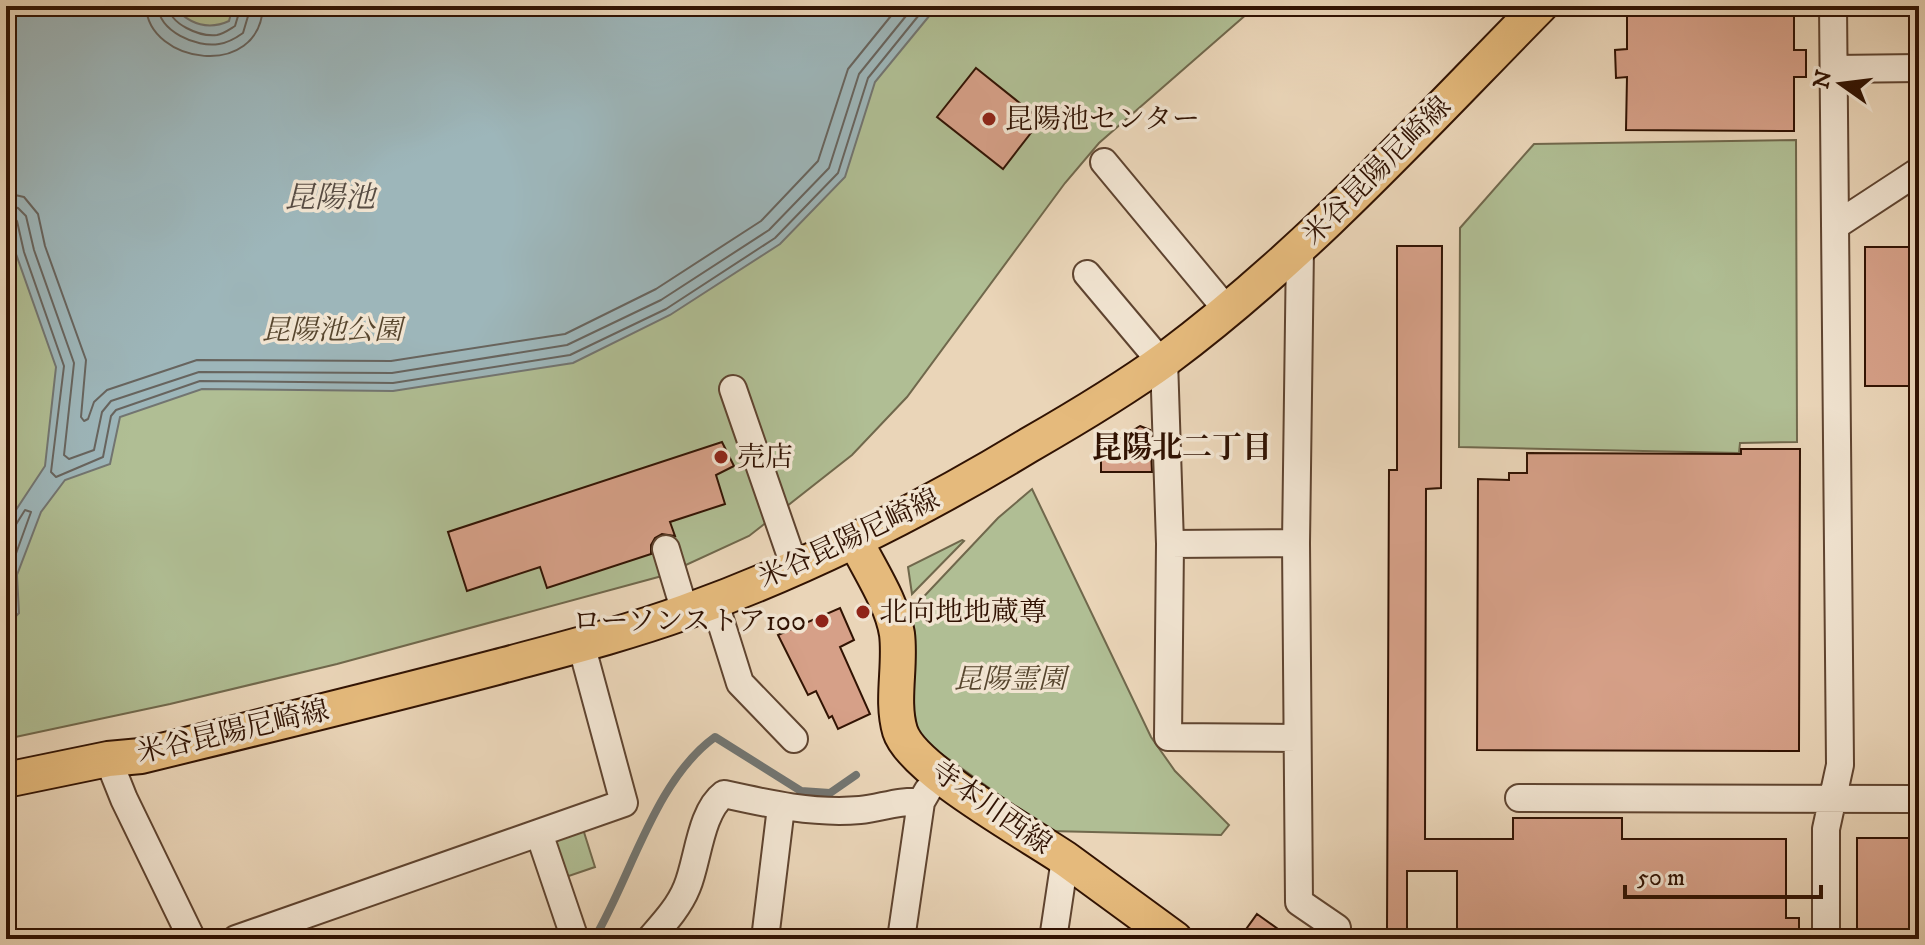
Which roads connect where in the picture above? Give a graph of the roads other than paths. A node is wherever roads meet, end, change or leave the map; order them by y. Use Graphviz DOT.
graph roads {
  1 [pos="1540,6"];
  2 [pos="1833,6"];
  3 [pos="1919,68"];
  4 [pos="1834,69"];
  5 [pos="1104,162"];
  6 [pos="1919,171"];
  7 [pos="1835,226"];
  8 [pos="1300,248"];
  9 [pos="1087,274"];
  10 [pos="1227,310"];
  11 [pos="1162,361"];
  12 [pos="733,389"];
  13 [pos="855,540"];
  14 [pos="1296,543"];
  15 [pos="1170,544"];
  16 [pos="666,549"];
  17 [pos="795,568"];
  18 [pos="699,606"];
  19 [pos="581,644"];
  20 [pos="1297,738"];
  21 [pos="794,739"];
  22 [pos="108,759"];
  23 [pos="6,780"];
  24 [pos="929,788"];
  25 [pos="1519,798"];
  26 [pos="1833,799"];
  27 [pos="1919,799"];
  28 [pos="781,807"];
  29 [pos="539,833"];
  30 [pos="1065,859"];
  31 [pos="1335,930"];
  32 [pos="192,939"];
  33 [pos="236,939"];
  34 [pos="575,939"];
  35 [pos="650,939"];
  36 [pos="765,939"];
  37 [pos="901,939"];
  38 [pos="1053,939"];
  39 [pos="1175,939"];
  40 [pos="1826,939"];
  1 -- 8 [label="main road, 米谷昆陽尼崎線"];
  2 -- 4 [label="street"];
  3 -- 4 [label="street"];
  4 -- 7 [label="street"];
  5 -- 10 [label="street"];
  6 -- 7 [label="street"];
  7 -- 26 [label="street"];
  8 -- 10 [label="main road, 米谷昆陽尼崎線"];
  8 -- 14 [label="street"];
  9 -- 11 [label="street"];
  10 -- 11 [label="main road, 米谷昆陽尼崎線"];
  11 -- 13 [label="main road, 米谷昆陽尼崎線"];
  11 -- 15 [label="street"];
  12 -- 17 [label="street"];
  13 -- 17 [label="main road, 米谷昆陽尼崎線"];
  13 -- 24 [label="main road, 寺本川西線"];
  14 -- 15 [label="street"];
  14 -- 20 [label="street"];
  15 -- 20 [label="street"];
  16 -- 18 [label="street"];
  17 -- 18 [label="main road, 米谷昆陽尼崎線"];
  18 -- 19 [label="main road, 米谷昆陽尼崎線"];
  18 -- 21 [label="street"];
  19 -- 22 [label="main road, 米谷昆陽尼崎線"];
  19 -- 29 [label="street"];
  20 -- 31 [label="street"];
  22 -- 23 [label="main road, 米谷昆陽尼崎線"];
  22 -- 32 [label="street"];
  24 -- 28 [label="street"];
  24 -- 30 [label="main road, 寺本川西線"];
  24 -- 37 [label="street"];
  25 -- 26 [label="street"];
  26 -- 27 [label="street"];
  26 -- 40 [label="street"];
  28 -- 35 [label="street"];
  28 -- 36 [label="street"];
  29 -- 33 [label="street"];
  29 -- 34 [label="street"];
  30 -- 38 [label="street"];
  30 -- 39 [label="main road, 寺本川西線"];
}
